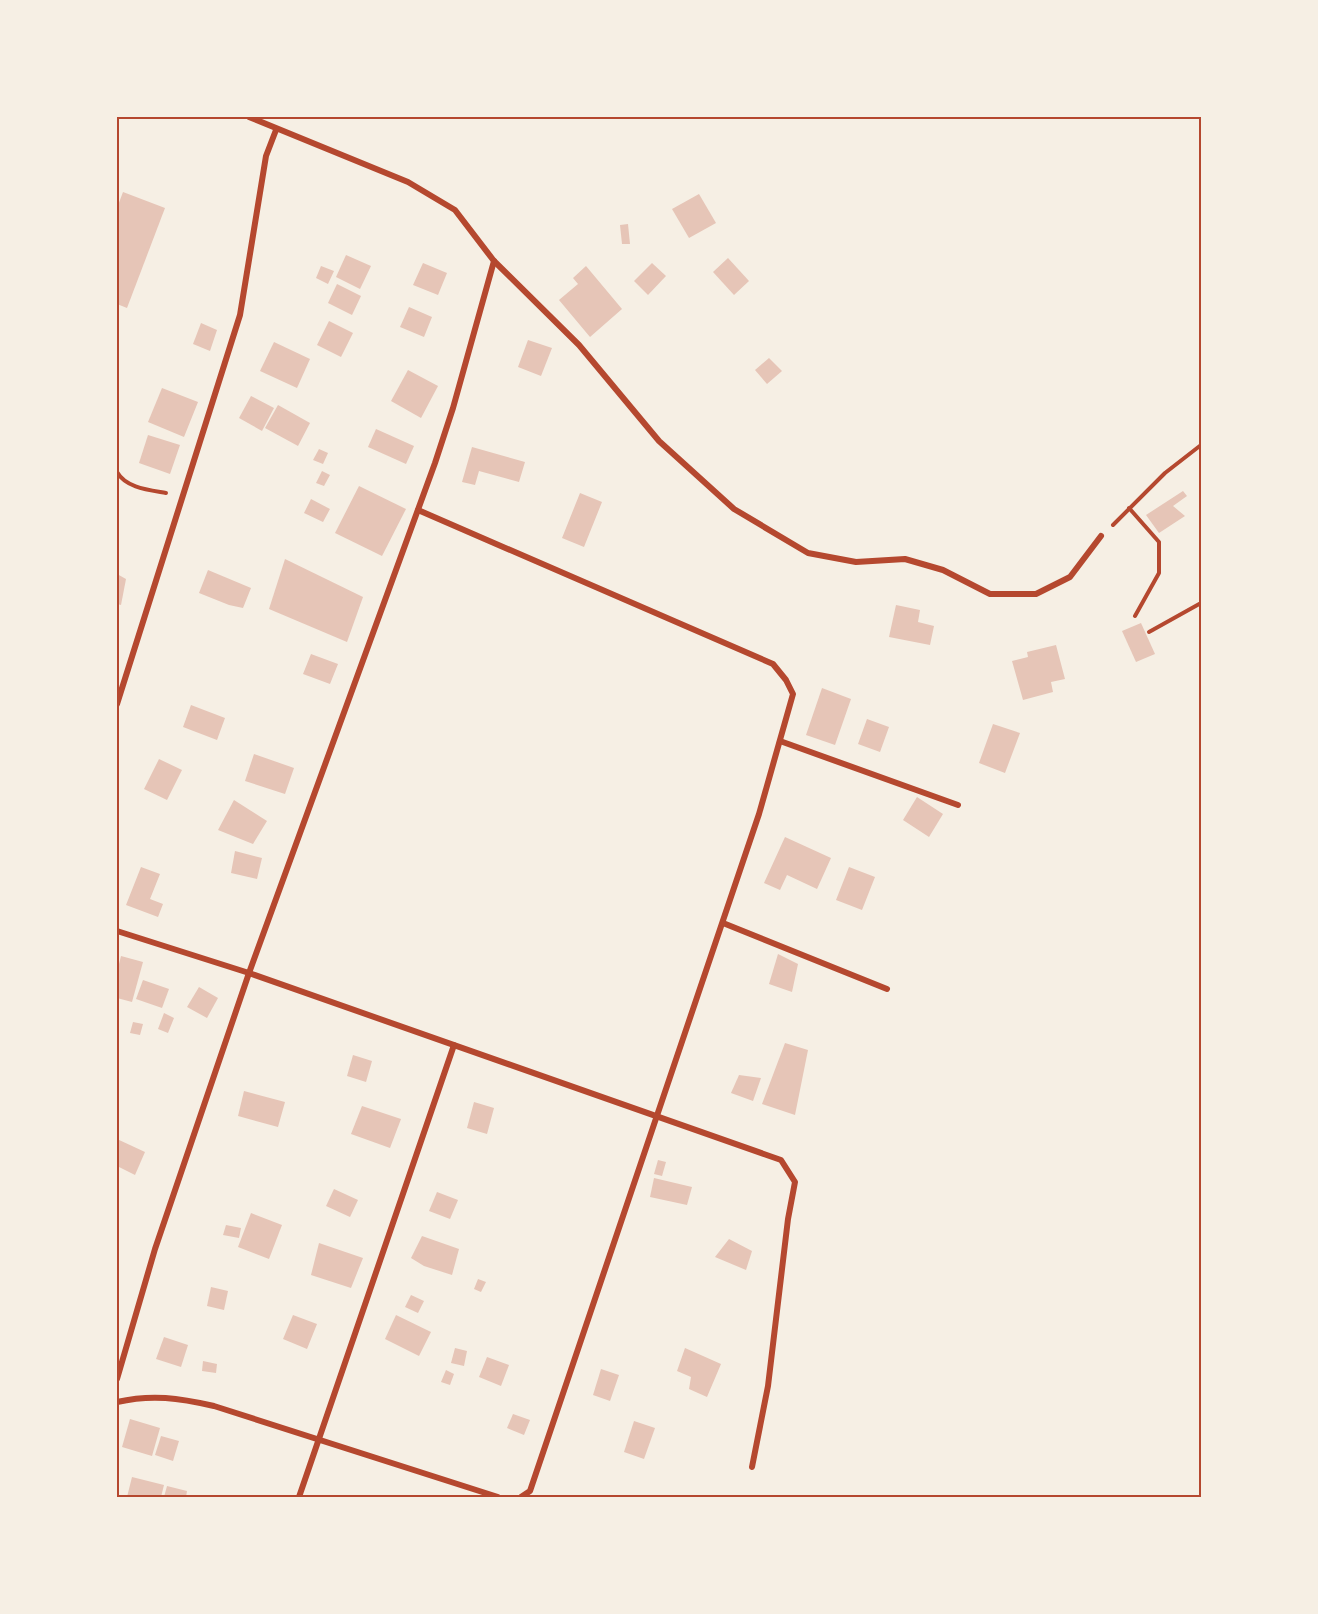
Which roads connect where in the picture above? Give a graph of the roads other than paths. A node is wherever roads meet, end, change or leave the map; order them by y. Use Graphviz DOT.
graph roads {
  1 [pos="249,117"];
  2 [pos="276,130"];
  3 [pos="494,261"];
  4 [pos="418,510"];
  5 [pos="1101,536"];
  6 [pos="117,704"];
  7 [pos="780,741"];
  8 [pos="958,805"];
  9 [pos="723,923"];
  10 [pos="117,931"];
  11 [pos="249,973"];
  12 [pos="886,989"];
  13 [pos="454,1045"];
  14 [pos="658,1117"];
  15 [pos="117,1379"];
  16 [pos="117,1402"];
  17 [pos="319,1440"];
  18 [pos="752,1467"];
  19 [pos="299,1497"];
  20 [pos="498,1497"];
  21 [pos="521,1497"];
  1 -- 2 [label="street"];
  2 -- 3 [label="street"];
  2 -- 6 [label="street"];
  3 -- 4 [label="street"];
  3 -- 5 [label="street"];
  4 -- 7 [label="street"];
  4 -- 11 [label="street"];
  7 -- 8 [label="street"];
  7 -- 9 [label="street"];
  9 -- 12 [label="street"];
  9 -- 14 [label="street"];
  10 -- 11 [label="street"];
  11 -- 13 [label="street"];
  11 -- 15 [label="street"];
  13 -- 14 [label="street"];
  13 -- 17 [label="street"];
  14 -- 18 [label="street"];
  14 -- 21 [label="street"];
  16 -- 17 [label="street"];
  17 -- 19 [label="street"];
  17 -- 20 [label="street"];
}
